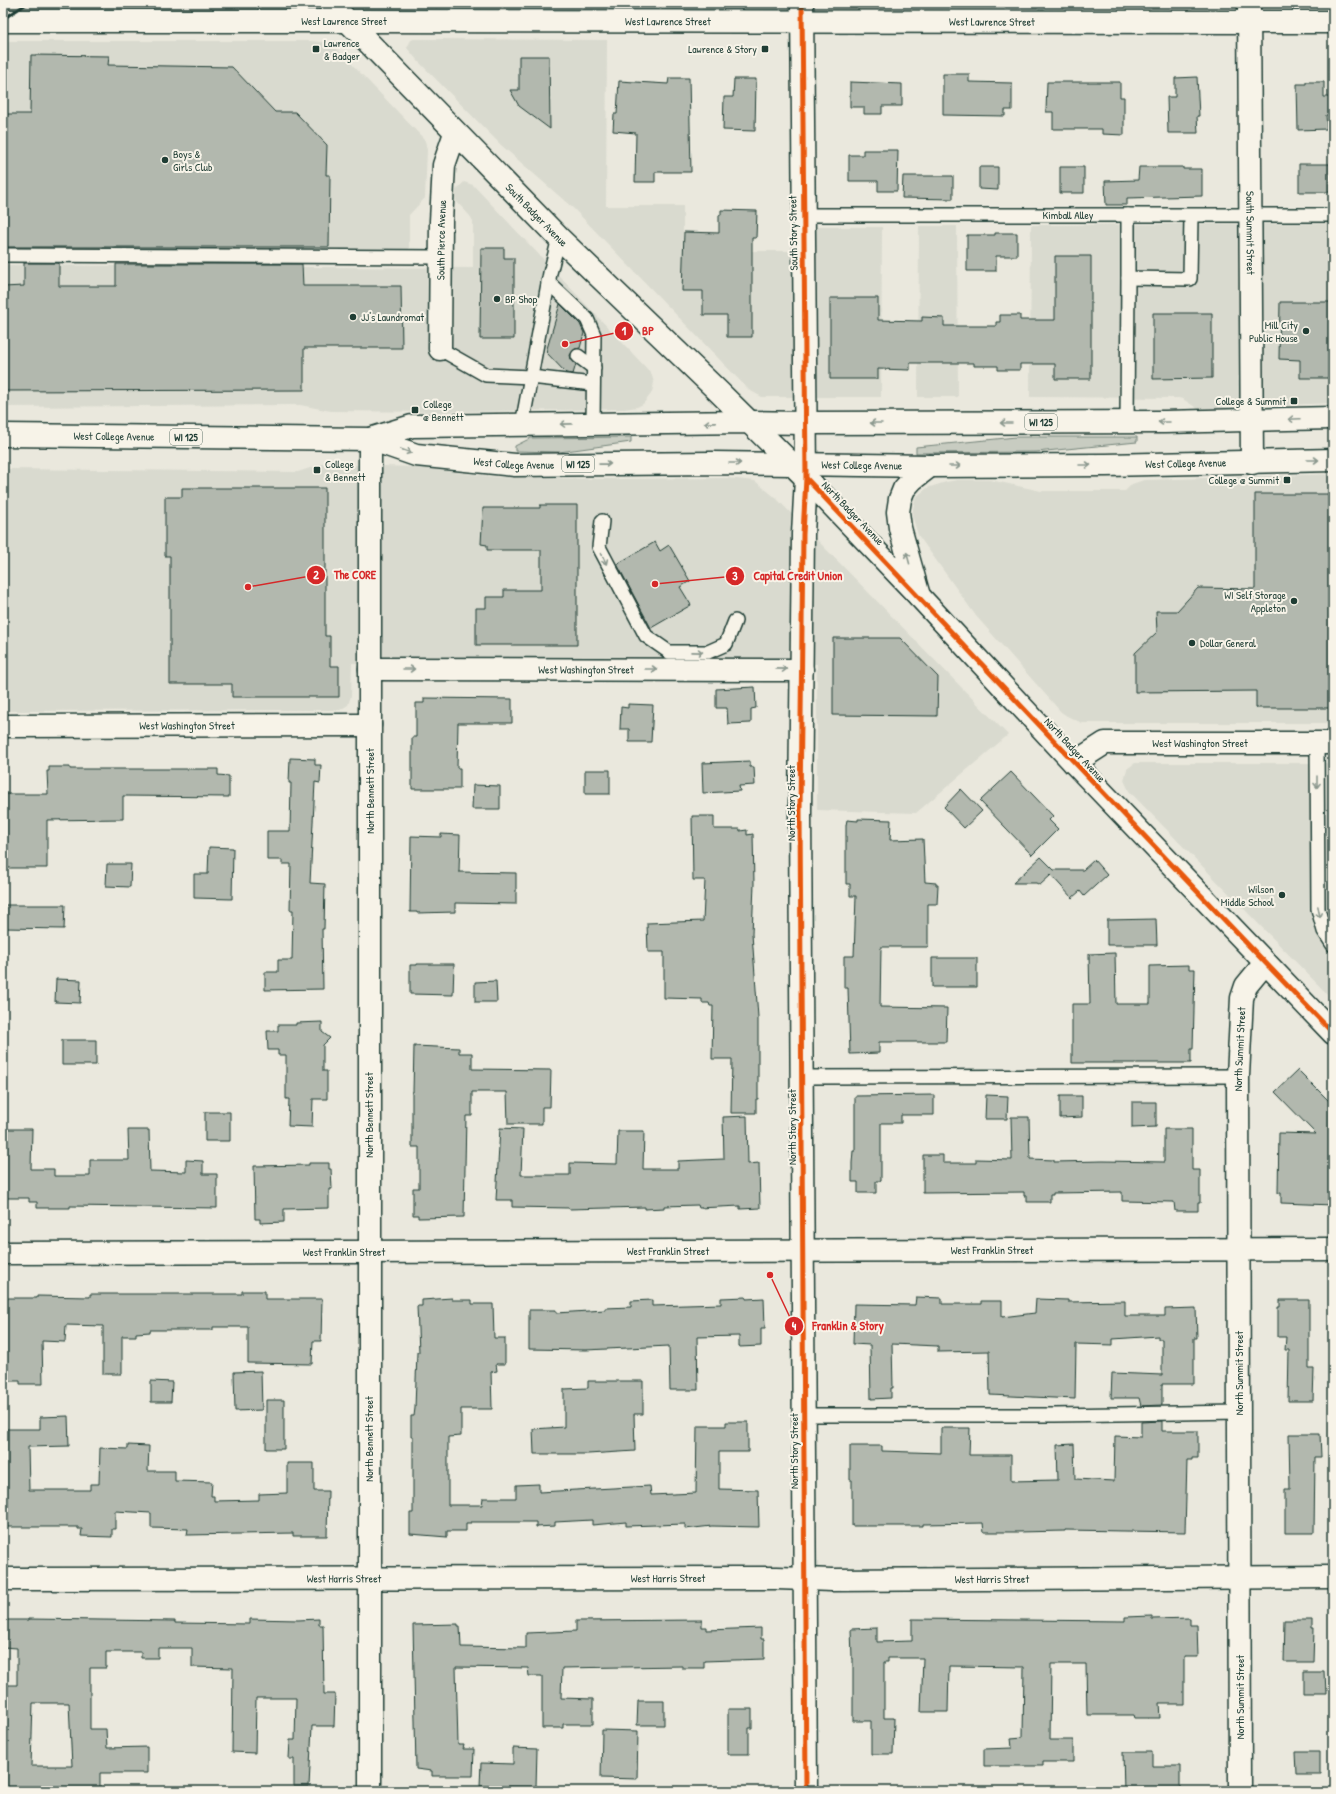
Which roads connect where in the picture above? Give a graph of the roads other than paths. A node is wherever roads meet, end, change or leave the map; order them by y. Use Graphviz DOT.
graph roads {
  1 [pos="330,3"];
  2 [pos="444,12"];
  3 [pos="802,12"];
  4 [pos="1249,13"];
  5 [pos="3,21"];
  6 [pos="348,21"];
  7 [pos="1333,22"];
  8 [pos="455,132"];
  9 [pos="803,215"];
  10 [pos="1128,215"];
  11 [pos="1249,215"];
  12 [pos="1333,215"];
  13 [pos="1191,216"];
  14 [pos="559,238"];
  15 [pos="3,256"];
  16 [pos="441,257"];
  17 [pos="1128,278"];
  18 [pos="548,282"];
  19 [pos="540,327"];
  20 [pos="551,335"];
  21 [pos="440,349"];
  22 [pos="578,356"];
  23 [pos="594,368"];
  24 [pos="531,377"];
  25 [pos="593,384"];
  26 [pos="1333,418"];
  27 [pos="1251,421"];
  28 [pos="749,422"];
  29 [pos="1127,422"];
  30 [pos="593,423"];
  31 [pos="804,423"];
  32 [pos="522,425"];
  33 [pos="3,435"];
  34 [pos="370,438"];
  35 [pos="1333,460"];
  36 [pos="1252,463"];
  37 [pos="930,466"];
  38 [pos="800,468"];
  39 [pos="602,521"];
  40 [pos="919,596"];
  41 [pos="735,621"];
  42 [pos="370,669"];
  43 [pos="802,670"];
  44 [pos="370,724"];
  45 [pos="3,726"];
  46 [pos="1325,743"];
  47 [pos="1074,763"];
  48 [pos="1333,945"];
  49 [pos="1265,963"];
  50 [pos="1333,1032"];
  51 [pos="1238,1076"];
  52 [pos="802,1077"];
  53 [pos="1333,1249"];
  54 [pos="1239,1250"];
  55 [pos="803,1251"];
  56 [pos="369,1252"];
  57 [pos="3,1253"];
  58 [pos="1240,1412"];
  59 [pos="804,1415"];
  60 [pos="1240,1577"];
  61 [pos="1333,1577"];
  62 [pos="368,1578"];
  63 [pos="3,1579"];
  64 [pos="805,1579"];
  65 [pos="370,1791"];
  66 [pos="806,1791"];
  67 [pos="1240,1791"];
  1 -- 6 [label="street, South Badger Avenue"];
  2 -- 3 [label="street, West Lawrence Street"];
  2 -- 6 [label="street, West Lawrence Street"];
  3 -- 4 [label="street, West Lawrence Street"];
  3 -- 9 [label="street, South Story Street"];
  4 -- 7 [label="street, West Lawrence Street"];
  4 -- 11 [label="street, South Summit Street"];
  5 -- 6 [label="street, West Lawrence Street"];
  6 -- 8 [label="street, South Badger Avenue"];
  8 -- 14 [label="street, South Badger Avenue"];
  8 -- 16 [label="street, South Pierce Avenue"];
  9 -- 10 [label="lane, Kimball Alley"];
  9 -- 31 [label="street, South Story Street"];
  10 -- 13 [label="lane, Kimball Alley"];
  10 -- 17 [label="lane"];
  11 -- 12 [label="lane, Kimball Alley"];
  11 -- 13 [label="lane, Kimball Alley"];
  11 -- 27 [label="street, South Summit Street"];
  13 -- 17 [label="lane"];
  14 -- 18 [label="lane"];
  14 -- 28 [label="street, South Badger Avenue"];
  15 -- 16 [label="lane"];
  16 -- 21 [label="street, South Pierce Avenue"];
  17 -- 29 [label="lane"];
  18 -- 19 [label="lane"];
  18 -- 23 [label="lane"];
  19 -- 20 [label="lane"];
  19 -- 24 [label="lane"];
  21 -- 24 [label="lane"];
  22 -- 23 [label="lane"];
  23 -- 25 [label="lane"];
  24 -- 25 [label="lane"];
  24 -- 32 [label="lane"];
  25 -- 30 [label="lane"];
  26 -- 27 [label="street, West College Avenue / WI 125, one-way"];
  27 -- 29 [label="street, West College Avenue / WI 125, one-way"];
  27 -- 36 [label="street, South Summit Street"];
  28 -- 30 [label="street, West College Avenue / WI 125, one-way"];
  28 -- 31 [label="street, West College Avenue / WI 125"];
  28 -- 38 [label="street, South Badger Avenue"];
  29 -- 31 [label="street, West College Avenue / WI 125, one-way"];
  30 -- 32 [label="street, West College Avenue / WI 125, one-way"];
  31 -- 38 [label="street, South Story Street"];
  32 -- 34 [label="street, West College Avenue / WI 125"];
  33 -- 34 [label="street, West College Avenue / WI 125"];
  34 -- 38 [label="street, West College Avenue / WI 125, one-way"];
  34 -- 42 [label="street, North Bennett Street"];
  36 -- 35 [label="street, West College Avenue / WI 125, one-way"];
  37 -- 36 [label="street, West College Avenue / WI 125, one-way"];
  37 -- 38 [label="street, West College Avenue / WI 125"];
  40 -- 37 [label="street, one-way"];
  38 -- 40 [label="street, North Badger Avenue"];
  38 -- 43 [label="street, North Story Street"];
  39 -- 41 [label="lane, one-way"];
  40 -- 47 [label="street, North Badger Avenue"];
  42 -- 43 [label="street, West Washington Street, one-way"];
  42 -- 44 [label="street, North Bennett Street"];
  43 -- 52 [label="street, North Story Street"];
  44 -- 45 [label="street, West Washington Street"];
  44 -- 56 [label="street, North Bennett Street"];
  46 -- 47 [label="street, West Washington Street"];
  46 -- 48 [label="lane, one-way"];
  47 -- 49 [label="street, North Badger Avenue"];
  49 -- 50 [label="street, North Badger Avenue"];
  49 -- 51 [label="street, North Summit Street"];
  51 -- 52 [label="lane"];
  51 -- 54 [label="street, North Summit Street"];
  52 -- 55 [label="street, North Story Street"];
  53 -- 54 [label="street, West Franklin Street"];
  54 -- 55 [label="street, West Franklin Street"];
  54 -- 58 [label="street, North Summit Street"];
  55 -- 56 [label="street, West Franklin Street"];
  55 -- 59 [label="street, North Story Street"];
  56 -- 57 [label="street, West Franklin Street"];
  56 -- 62 [label="street, North Bennett Street"];
  58 -- 59 [label="lane"];
  58 -- 60 [label="street, North Summit Street"];
  59 -- 64 [label="street, North Story Street"];
  60 -- 61 [label="street, West Harris Street"];
  60 -- 64 [label="street, West Harris Street"];
  60 -- 67 [label="street, North Summit Street"];
  62 -- 63 [label="street, West Harris Street"];
  62 -- 64 [label="street, West Harris Street"];
  62 -- 65 [label="street, North Bennett Street"];
  64 -- 66 [label="street, North Story Street"];
}
